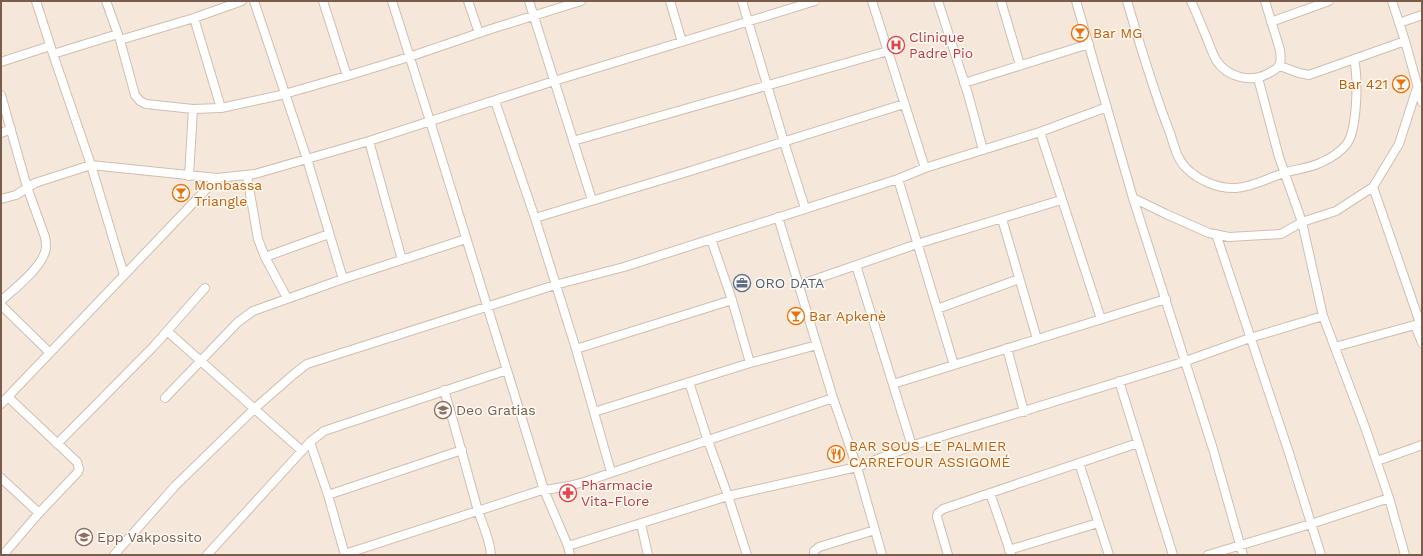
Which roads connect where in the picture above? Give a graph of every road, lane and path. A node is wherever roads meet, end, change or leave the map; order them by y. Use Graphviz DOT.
graph roads {
  1 [pos="36,1"];
  2 [pos="106,1"];
  3 [pos="242,1"];
  4 [pos="254,1"];
  5 [pos="323,1"];
  6 [pos="392,1"];
  7 [pos="468,1"];
  8 [pos="529,1"];
  9 [pos="581,1"];
  10 [pos="670,1"];
  11 [pos="742,1"];
  12 [pos="816,1"];
  13 [pos="872,1"];
  14 [pos="938,1"];
  15 [pos="1001,1"];
  16 [pos="1127,1"];
  17 [pos="1191,1"];
  18 [pos="1265,1"];
  19 [pos="1329,1"];
  20 [pos="1392,1"];
  21 [pos="1078,2"];
  22 [pos="1422,15"];
  23 [pos="534,16"];
  24 [pos="194,18"];
  25 [pos="748,22"];
  26 [pos="1271,22"];
  27 [pos="1399,23"];
  28 [pos="479,33"];
  29 [pos="119,37"];
  30 [pos="1405,41"];
  31 [pos="682,42"];
  32 [pos="1089,44"];
  33 [pos="52,50"];
  34 [pos="888,51"];
  35 [pos="409,57"];
  36 [pos="1354,59"];
  37 [pos="1,62"];
  38 [pos="1020,65"];
  39 [pos="1280,66"];
  40 [pos="347,76"];
  41 [pos="1258,78"];
  42 [pos="554,81"];
  43 [pos="964,83"];
  44 [pos="768,85"];
  45 [pos="1417,88"];
  46 [pos="285,94"];
  47 [pos="1,95"];
  48 [pos="495,101"];
  49 [pos="1422,102"];
  50 [pos="904,104"];
  51 [pos="221,108"];
  52 [pos="1107,108"];
  53 [pos="193,109"];
  54 [pos="430,121"];
  55 [pos="11,129"];
  56 [pos="1040,132"];
  57 [pos="1,133"];
  58 [pos="369,141"];
  59 [pos="573,141"];
  60 [pos="784,142"];
  61 [pos="984,150"];
  62 [pos="307,159"];
  63 [pos="91,165"];
  64 [pos="925,168"];
  65 [pos="1284,172"];
  66 [pos="189,176"];
  67 [pos="247,176"];
  68 [pos="217,178"];
  69 [pos="898,179"];
  70 [pos="27,186"];
  71 [pos="1373,187"];
  72 [pos="1133,198"];
  73 [pos="1,200"];
  74 [pos="592,200"];
  75 [pos="1061,200"];
  76 [pos="805,208"];
  77 [pos="535,218"];
  78 [pos="778,218"];
  79 [pos="1002,219"];
  80 [pos="1302,222"];
  81 [pos="330,234"];
  82 [pos="1216,234"];
  83 [pos="711,239"];
  84 [pos="466,240"];
  85 [pos="917,244"];
  86 [pos="265,257"];
  87 [pos="402,260"];
  88 [pos="856,265"];
  89 [pos="124,275"];
  90 [pos="343,279"];
  91 [pos="1019,279"];
  92 [pos="556,285"];
  93 [pos="798,285"];
  94 [pos="205,288"];
  95 [pos="287,298"];
  96 [pos="1166,299"];
  97 [pos="732,300"];
  98 [pos="1,301"];
  99 [pos="1,305"];
  100 [pos="487,306"];
  101 [pos="937,309"];
  102 [pos="1323,316"];
  103 [pos="1101,319"];
  104 [pos="1419,323"];
  105 [pos="168,331"];
  106 [pos="1250,338"];
  107 [pos="1037,339"];
  108 [pos="1422,343"];
  109 [pos="817,345"];
  110 [pos="1335,347"];
  111 [pos="1007,348"];
  112 [pos="576,349"];
  113 [pos="50,353"];
  114 [pos="200,361"];
  115 [pos="1186,361"];
  116 [pos="750,363"];
  117 [pos="954,365"];
  118 [pos="507,370"];
  119 [pos="1119,381"];
  120 [pos="689,382"];
  121 [pos="893,384"];
  122 [pos="444,390"];
  123 [pos="8,397"];
  124 [pos="165,398"];
  125 [pos="833,398"];
  126 [pos="1,404"];
  127 [pos="254,409"];
  128 [pos="594,412"];
  129 [pos="1024,412"];
  130 [pos="709,441"];
  131 [pos="310,442"];
  132 [pos="1138,443"];
  133 [pos="57,444"];
  134 [pos="1422,445"];
  135 [pos="912,446"];
  136 [pos="462,450"];
  137 [pos="302,451"];
  138 [pos="1377,461"];
  139 [pos="1079,463"];
  140 [pos="857,467"];
  141 [pos="611,472"];
  142 [pos="1,478"];
  143 [pos="544,490"];
  144 [pos="990,493"];
  145 [pos="328,495"];
  146 [pos="728,496"];
  147 [pos="1389,498"];
  148 [pos="478,511"];
  149 [pos="39,513"];
  150 [pos="1098,522"];
  151 [pos="641,524"];
  152 [pos="1311,524"];
  153 [pos="875,530"];
  154 [pos="1240,545"];
  155 [pos="568,546"];
  156 [pos="1010,553"];
  157 [pos="345,554"];
  158 [pos="3,555"];
  159 [pos="114,555"];
  160 [pos="207,555"];
  161 [pos="491,555"];
  162 [pos="570,555"];
  163 [pos="648,555"];
  164 [pos="747,555"];
  165 [pos="814,555"];
  166 [pos="882,555"];
  167 [pos="948,555"];
  168 [pos="1109,555"];
  169 [pos="1173,555"];
  170 [pos="1208,555"];
  171 [pos="1243,555"];
  172 [pos="1321,555"];
  173 [pos="1405,555"];
  1 -- 33 [label="street"];
  2 -- 29 [label="street"];
  3 -- 24 [label="street"];
  4 -- 46 [label="street"];
  5 -- 40 [label="street"];
  6 -- 35 [label="street"];
  7 -- 28 [label="street"];
  8 -- 23 [label="street"];
  9 -- 23 [label="street"];
  10 -- 31 [label="street"];
  11 -- 25 [label="street"];
  12 -- 25 [label="street"];
  13 -- 34 [label="street"];
  14 -- 43 [label="street"];
  15 -- 38 [label="street"];
  16 -- 65 [label="street"];
  17 -- 41 [label="street"];
  18 -- 26 [label="street"];
  19 -- 26 [label="street"];
  20 -- 27 [label="street"];
  21 -- 32 [label="street"];
  22 -- 27 [label="street"];
  23 -- 28 [label="street"];
  23 -- 42 [label="street"];
  24 -- 29 [label="street"];
  24 -- 51 [label="street"];
  25 -- 31 [label="street"];
  25 -- 44 [label="street"];
  26 -- 39 [label="street"];
  27 -- 30 [label="street"];
  28 -- 35 [label="street"];
  29 -- 33 [label="street"];
  29 -- 53 [label="street"];
  30 -- 36 [label="street"];
  30 -- 45 [label="street"];
  31 -- 42 [label="street"];
  32 -- 38 [label="street"];
  32 -- 52 [label="street"];
  33 -- 37 [label="street"];
  33 -- 63 [label="street"];
  34 -- 44 [label="street"];
  34 -- 50 [label="street"];
  35 -- 40 [label="street"];
  35 -- 54 [label="street"];
  36 -- 39 [label="street"];
  36 -- 65 [label="street"];
  38 -- 43 [label="street"];
  39 -- 41 [label="street"];
  40 -- 46 [label="street"];
  41 -- 65 [label="street"];
  42 -- 48 [label="street"];
  42 -- 59 [label="street"];
  43 -- 61 [label="street"];
  44 -- 59 [label="street"];
  44 -- 60 [label="street"];
  45 -- 49 [label="street"];
  45 -- 71 [label="street"];
  46 -- 51 [label="street"];
  46 -- 62 [label="street"];
  47 -- 55 [label="street"];
  48 -- 54 [label="street"];
  48 -- 77 [label="street"];
  50 -- 60 [label="street"];
  50 -- 64 [label="street"];
  51 -- 53 [label="street"];
  52 -- 56 [label="street"];
  52 -- 72 [label="street"];
  53 -- 66 [label="street"];
  54 -- 58 [label="street"];
  54 -- 84 [label="street"];
  55 -- 57 [label="street"];
  55 -- 70 [label="street"];
  56 -- 61 [label="street"];
  56 -- 75 [label="street"];
  58 -- 62 [label="street"];
  58 -- 87 [label="street"];
  59 -- 74 [label="street"];
  60 -- 74 [label="street"];
  60 -- 76 [label="street"];
  61 -- 64 [label="street"];
  62 -- 67 [label="street"];
  62 -- 81 [label="street"];
  63 -- 66 [label="street"];
  63 -- 70 [label="street"];
  63 -- 89 [label="street"];
  64 -- 69 [label="street"];
  65 -- 80 [label="street"];
  66 -- 68 [label="street"];
  67 -- 68 [label="street"];
  67 -- 86 [label="street"];
  68 -- 89 [label="street"];
  69 -- 76 [label="street"];
  69 -- 85 [label="street"];
  70 -- 73 [label="street"];
  70 -- 98 [label="street"];
  71 -- 80 [label="street"];
  71 -- 104 [label="street"];
  72 -- 82 [label="street"];
  72 -- 96 [label="street"];
  74 -- 77 [label="street"];
  75 -- 79 [label="street"];
  75 -- 103 [label="street"];
  76 -- 78 [label="street"];
  77 -- 92 [label="street"];
  78 -- 83 [label="street"];
  78 -- 93 [label="street"];
  79 -- 85 [label="street"];
  79 -- 91 [label="street"];
  80 -- 82 [label="street"];
  80 -- 102 [label="street"];
  81 -- 86 [label="street"];
  81 -- 90 [label="street"];
  82 -- 106 [label="street"];
  83 -- 92 [label="street"];
  83 -- 97 [label="street"];
  84 -- 87 [label="street"];
  84 -- 100 [label="street"];
  85 -- 88 [label="street"];
  85 -- 101 [label="street"];
  86 -- 95 [label="street"];
  87 -- 90 [label="street"];
  88 -- 93 [label="street"];
  88 -- 121 [label="street"];
  89 -- 113 [label="street"];
  90 -- 95 [label="street"];
  91 -- 101 [label="street"];
  91 -- 107 [label="street"];
  92 -- 100 [label="street"];
  92 -- 112 [label="street"];
  93 -- 109 [label="street"];
  94 -- 105 [label="street"];
  95 -- 114 [label="street"];
  96 -- 103 [label="street"];
  96 -- 115 [label="street"];
  97 -- 112 [label="street"];
  97 -- 116 [label="street"];
  99 -- 113 [label="street"];
  100 -- 118 [label="street"];
  100 -- 127 [label="street"];
  101 -- 117 [label="street"];
  102 -- 106 [label="street"];
  102 -- 110 [label="street"];
  103 -- 107 [label="street"];
  104 -- 108 [label="street"];
  104 -- 110 [label="street"];
  105 -- 114 [label="street"];
  105 -- 133 [label="street"];
  106 -- 115 [label="street"];
  106 -- 152 [label="street"];
  107 -- 111 [label="street"];
  109 -- 116 [label="street"];
  109 -- 125 [label="street"];
  110 -- 138 [label="street"];
  111 -- 117 [label="street"];
  111 -- 129 [label="street"];
  112 -- 128 [label="street"];
  113 -- 123 [label="street"];
  114 -- 124 [label="street"];
  114 -- 127 [label="street"];
  115 -- 119 [label="street"];
  115 -- 154 [label="street"];
  116 -- 120 [label="street"];
  117 -- 121 [label="street"];
  118 -- 122 [label="street"];
  118 -- 143 [label="street"];
  119 -- 129 [label="street"];
  119 -- 132 [label="street"];
  120 -- 128 [label="street"];
  120 -- 130 [label="street"];
  121 -- 135 [label="street"];
  122 -- 131 [label="street"];
  122 -- 136 [label="street"];
  123 -- 126 [label="street"];
  123 -- 133 [label="street"];
  125 -- 130 [label="street"];
  125 -- 140 [label="street"];
  127 -- 137 [label="street"];
  127 -- 159 [label="street"];
  128 -- 141 [label="street"];
  129 -- 135 [label="street"];
  130 -- 141 [label="street"];
  130 -- 146 [label="street"];
  131 -- 137 [label="street"];
  131 -- 145 [label="street"];
  132 -- 139 [label="street"];
  132 -- 169 [label="street"];
  133 -- 149 [label="street"];
  134 -- 138 [label="street"];
  135 -- 140 [label="street"];
  136 -- 145 [label="street"];
  136 -- 148 [label="street"];
  137 -- 160 [label="street"];
  138 -- 147 [label="street"];
  139 -- 144 [label="street"];
  139 -- 150 [label="street"];
  140 -- 146 [label="street"];
  140 -- 153 [label="street"];
  141 -- 143 [label="street"];
  142 -- 149 [label="street"];
  143 -- 148 [label="street"];
  143 -- 155 [label="street"];
  144 -- 156 [label="street"];
  144 -- 167 [label="street"];
  145 -- 157 [label="street"];
  146 -- 151 [label="street"];
  146 -- 164 [label="street"];
  147 -- 152 [label="street"];
  147 -- 173 [label="street"];
  148 -- 157 [label="street"];
  148 -- 161 [label="street"];
  149 -- 158 [label="street"];
  150 -- 156 [label="street"];
  150 -- 168 [label="street"];
  151 -- 155 [label="street"];
  151 -- 163 [label="street"];
  152 -- 154 [label="street"];
  152 -- 172 [label="street"];
  153 -- 165 [label="street"];
  153 -- 166 [label="street"];
  154 -- 170 [label="street"];
  154 -- 171 [label="street"];
  155 -- 162 [label="street"];
}
